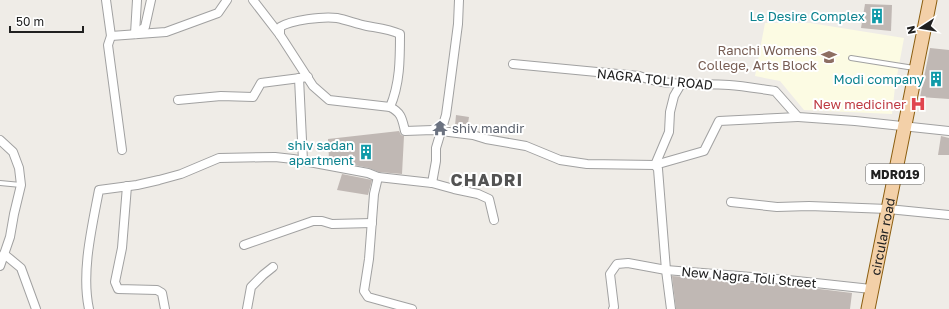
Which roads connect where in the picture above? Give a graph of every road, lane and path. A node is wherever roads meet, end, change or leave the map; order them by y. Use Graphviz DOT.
graph roads {
  1 [pos="106,0"];
  2 [pos="137,0"];
  3 [pos="151,0"];
  4 [pos="227,0"];
  5 [pos="253,0"];
  6 [pos="459,0"];
  7 [pos="930,0"];
  8 [pos="136,34"];
  9 [pos="280,35"];
  10 [pos="111,36"];
  11 [pos="851,58"];
  12 [pos="513,64"];
  13 [pos="916,69"];
  14 [pos="308,77"];
  15 [pos="299,78"];
  16 [pos="681,84"];
  17 [pos="178,100"];
  18 [pos="390,107"];
  19 [pos="798,117"];
  20 [pos="905,126"];
  21 [pos="440,131"];
  22 [pos="949,131"];
  23 [pos="0,140"];
  24 [pos="122,150"];
  25 [pos="303,161"];
  26 [pos="656,167"];
  27 [pos="378,177"];
  28 [pos="0,183"];
  29 [pos="432,183"];
  30 [pos="21,185"];
  31 [pos="127,186"];
  32 [pos="731,202"];
  33 [pos="888,209"];
  34 [pos="949,215"];
  35 [pos="494,220"];
  36 [pos="372,223"];
  37 [pos="4,243"];
  38 [pos="244,245"];
  39 [pos="4,254"];
  40 [pos="0,266"];
  41 [pos="273,267"];
  42 [pos="666,270"];
  43 [pos="872,289"];
  44 [pos="36,309"];
  45 [pos="88,309"];
  46 [pos="165,309"];
  47 [pos="247,309"];
  48 [pos="412,309"];
  49 [pos="613,309"];
  50 [pos="671,309"];
  51 [pos="868,309"];
  1 -- 10 [label="street"];
  2 -- 8 [label="street"];
  3 -- 8 [label="street"];
  4 -- 8 [label="street"];
  5 -- 9 [label="street"];
  6 -- 21 [label="street"];
  7 -- 13 [label="main road, circular road / MDR019"];
  8 -- 10 [label="street"];
  9 -- 14 [label="street"];
  9 -- 18 [label="street"];
  10 -- 24 [label="street"];
  11 -- 13 [label="lane"];
  12 -- 16 [label="street, NAGRA TOLI ROAD"];
  13 -- 20 [label="main road, circular road / MDR019"];
  14 -- 15 [label="street"];
  14 -- 18 [label="street"];
  15 -- 17 [label="street"];
  15 -- 25 [label="street"];
  16 -- 19 [label="street, NAGRA TOLI ROAD"];
  16 -- 26 [label="street"];
  18 -- 21 [label="street"];
  19 -- 20 [label="street"];
  19 -- 26 [label="street"];
  20 -- 22 [label="street"];
  20 -- 33 [label="main road, circular road / MDR019"];
  21 -- 26 [label="street"];
  21 -- 29 [label="street"];
  23 -- 30 [label="street"];
  25 -- 27 [label="street"];
  25 -- 31 [label="street"];
  26 -- 42 [label="street"];
  27 -- 29 [label="street"];
  27 -- 36 [label="street"];
  28 -- 30 [label="lane"];
  29 -- 35 [label="street"];
  30 -- 37 [label="street"];
  31 -- 45 [label="street"];
  31 -- 46 [label="street"];
  32 -- 33 [label="street"];
  33 -- 34 [label="street"];
  33 -- 43 [label="main road, circular road / MDR019"];
  36 -- 38 [label="street"];
  36 -- 48 [label="street"];
  37 -- 39 [label="street"];
  39 -- 40 [label="street"];
  39 -- 44 [label="street"];
  41 -- 47 [label="street"];
  42 -- 43 [label="street, New Nagra Toli Street"];
  42 -- 49 [label="street"];
  42 -- 50 [label="street, New Nagra Toli Street"];
  43 -- 51 [label="main road, circular road / MDR019"];
}
